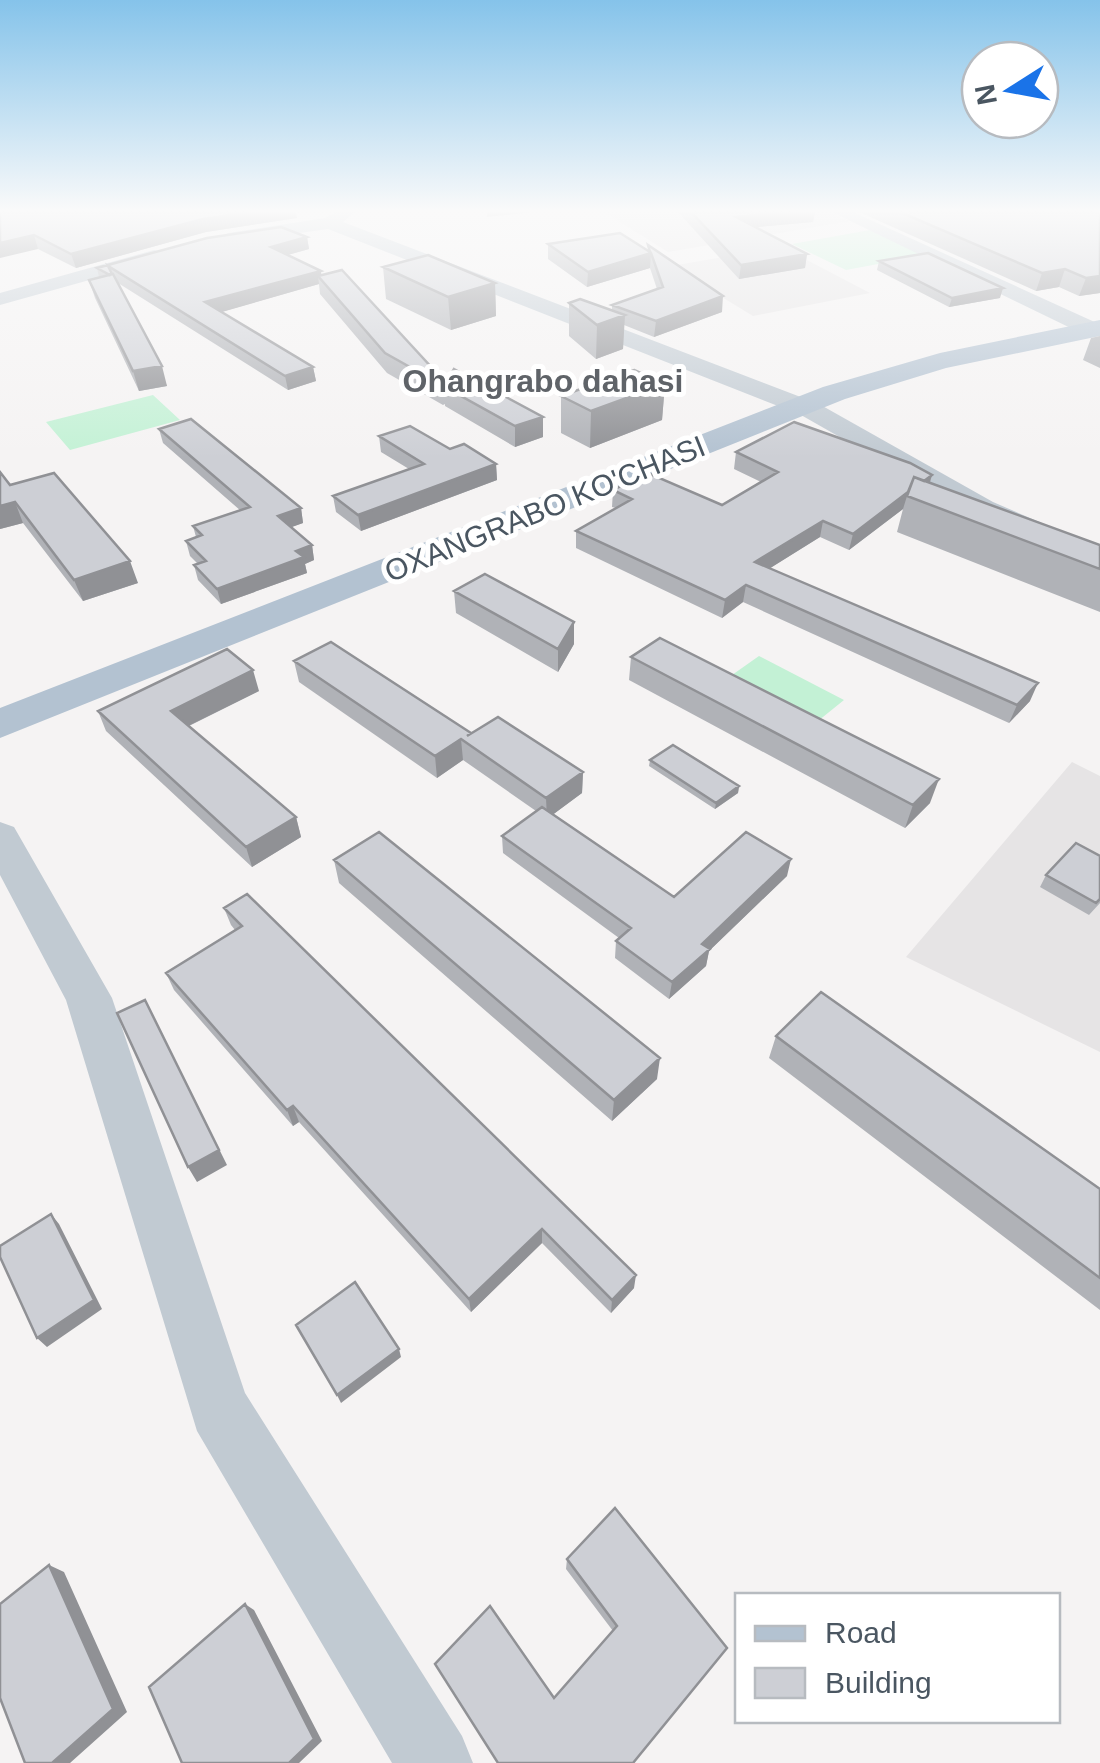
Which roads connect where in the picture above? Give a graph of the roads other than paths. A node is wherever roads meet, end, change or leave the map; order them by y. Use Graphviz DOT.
graph roads {
  1 [pos="524,294"];
  2 [pos="1023,294"];
  3 [pos="1092,325"];
  4 [pos="792,402"];
  5 [pos="624,470"];
  6 [pos="1100,559"];
  7 [pos="0,702"];
  8 [pos="0,724"];
  9 [pos="0,837"];
  10 [pos="435,1763"];
  1 -- 4 [label="street"];
  2 -- 3 [label="street"];
  3 -- 4 [label="main road, OXANGRABO KO'CHASI"];
  4 -- 5 [label="main road, OXANGRABO KO'CHASI"];
  4 -- 6 [label="street"];
  5 -- 7 [label="main road, OXANGRABO KO'CHASI"];
  5 -- 8 [label="main road, OXANGRABO KO'CHASI"];
  9 -- 10 [label="street"];
}
